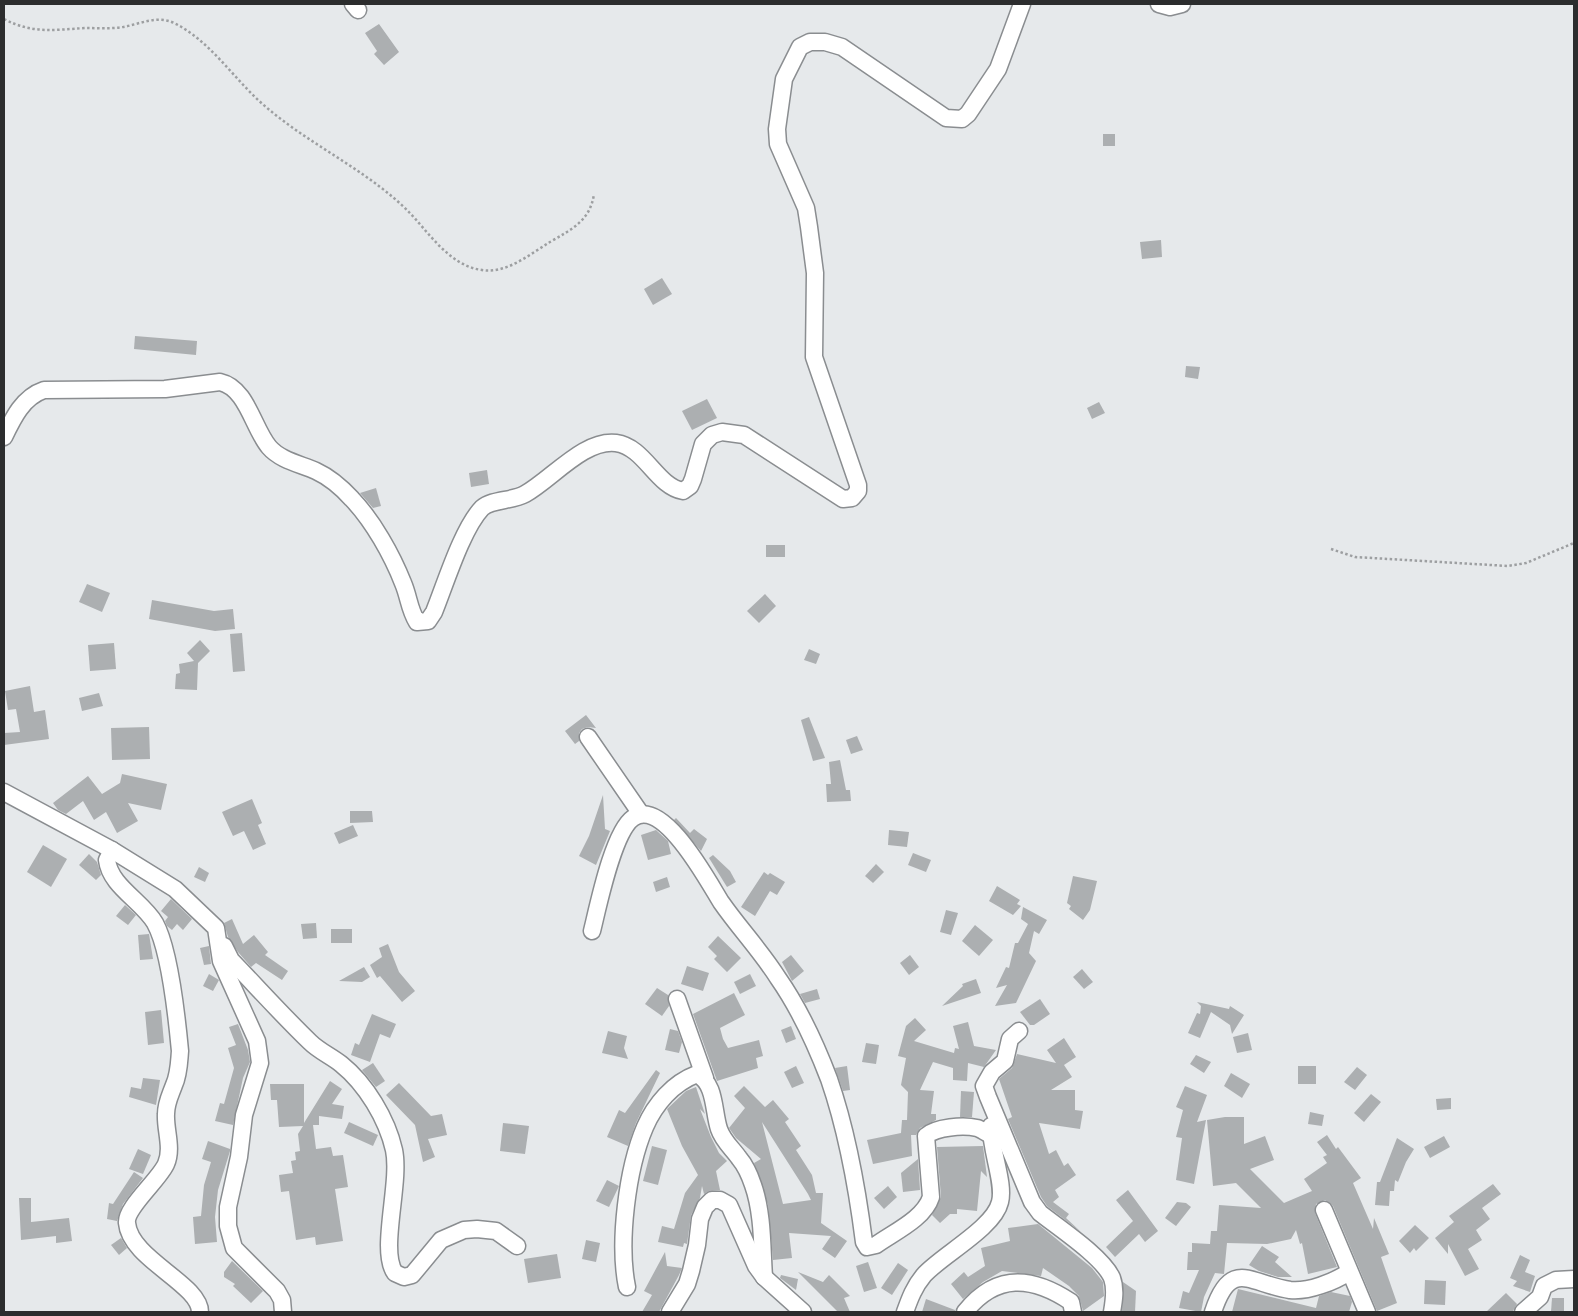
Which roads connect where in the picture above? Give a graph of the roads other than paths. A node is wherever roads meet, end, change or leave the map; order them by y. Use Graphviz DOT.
graph roads {
  1 [pos="1022,4"];
  2 [pos="1159,4"];
  3 [pos="1182,4"];
  4 [pos="4,437"];
  5 [pos="588,737"];
  6 [pos="4,792"];
  7 [pos="641,814"];
  8 [pos="112,850"];
  9 [pos="216,928"];
  10 [pos="592,931"];
  11 [pos="677,999"];
  12 [pos="1019,1030"];
  13 [pos="705,1078"];
  14 [pos="992,1107"];
  15 [pos="991,1135"];
  16 [pos="1324,1210"];
  17 [pos="517,1246"];
  18 [pos="1350,1272"];
  19 [pos="764,1278"];
  20 [pos="1574,1279"];
  21 [pos="628,1287"];
  22 [pos="200,1312"];
  23 [pos="283,1312"];
  24 [pos="670,1312"];
  25 [pos="802,1312"];
  26 [pos="906,1312"];
  27 [pos="965,1312"];
  28 [pos="1073,1312"];
  29 [pos="1112,1312"];
  30 [pos="1213,1312"];
  31 [pos="1366,1312"];
  32 [pos="1523,1312"];
  1 -- 4 [label="street"];
  2 -- 3 [label="street"];
  5 -- 7 [label="street"];
  6 -- 8 [label="street"];
  7 -- 10 [label="street"];
  7 -- 15 [label="street"];
  8 -- 9 [label="street"];
  8 -- 22 [label="street"];
  9 -- 17 [label="street"];
  9 -- 23 [label="street"];
  11 -- 13 [label="street"];
  12 -- 14 [label="street"];
  13 -- 19 [label="street"];
  13 -- 21 [label="street"];
  14 -- 15 [label="street"];
  14 -- 29 [label="street"];
  15 -- 26 [label="street"];
  16 -- 18 [label="street"];
  18 -- 30 [label="street"];
  18 -- 31 [label="street"];
  19 -- 24 [label="street"];
  19 -- 25 [label="street"];
  20 -- 32 [label="street"];
  27 -- 28 [label="street"];
}
